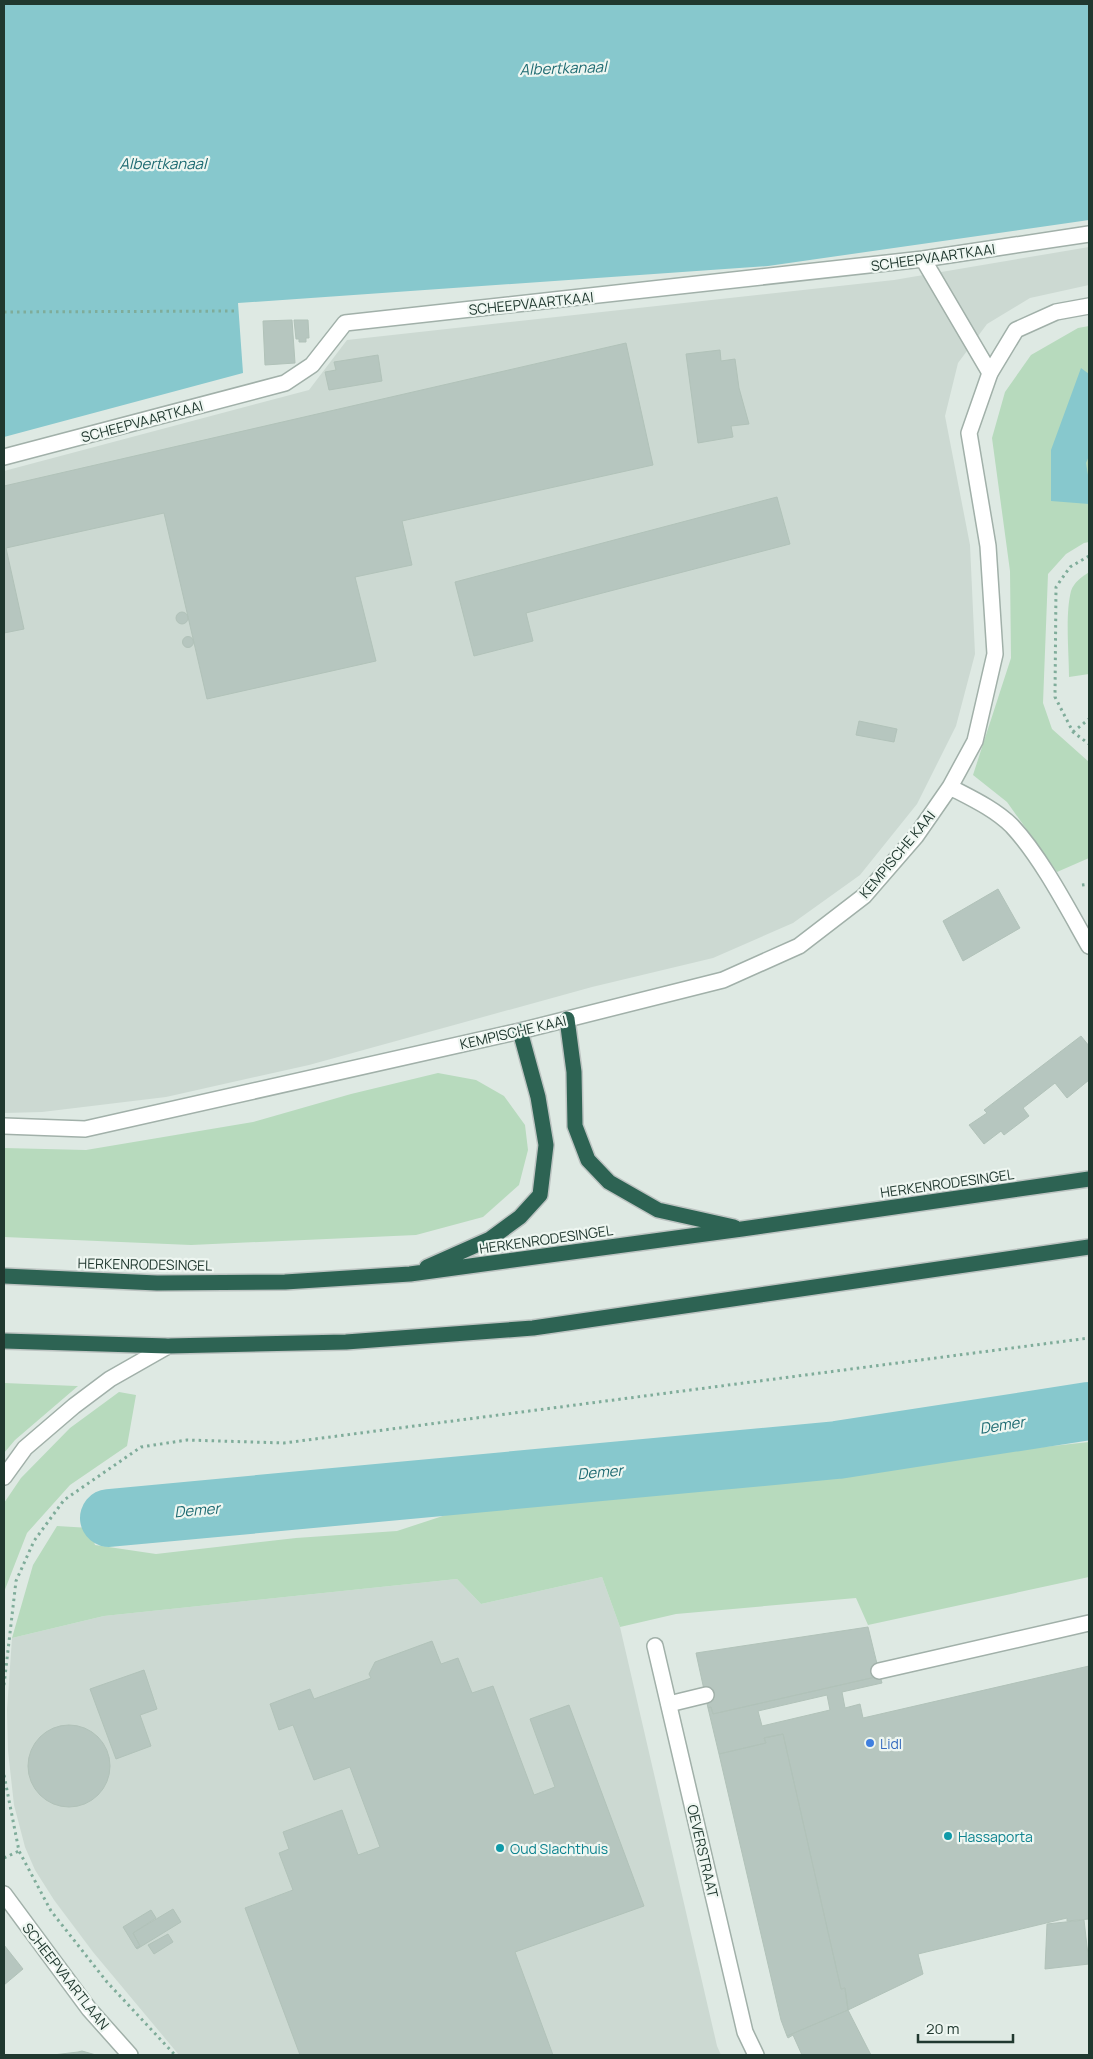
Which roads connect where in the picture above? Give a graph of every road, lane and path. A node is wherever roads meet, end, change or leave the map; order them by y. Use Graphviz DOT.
graph roads {
  1 [pos="1089,234"];
  2 [pos="923,259"];
  3 [pos="1089,306"];
  4 [pos="238,311"];
  5 [pos="4,312"];
  6 [pos="990,373"];
  7 [pos="4,457"];
  8 [pos="1089,556"];
  9 [pos="1089,719"];
  10 [pos="1072,732"];
  11 [pos="1089,744"];
  12 [pos="950,787"];
  13 [pos="1089,946"];
  14 [pos="567,1019"];
  15 [pos="520,1031"];
  16 [pos="4,1126"];
  17 [pos="1089,1179"];
  18 [pos="742,1230"];
  19 [pos="1089,1247"];
  20 [pos="410,1274"];
  21 [pos="4,1276"];
  22 [pos="1089,1338"];
  23 [pos="4,1340"];
  24 [pos="168,1346"];
  25 [pos="4,1477"];
  26 [pos="1089,1624"];
  27 [pos="655,1646"];
  28 [pos="879,1671"];
  29 [pos="4,1685"];
  30 [pos="706,1695"];
  31 [pos="669,1704"];
  32 [pos="4,1775"];
  33 [pos="19,1851"];
  34 [pos="4,1858"];
  35 [pos="4,1894"];
  36 [pos="130,2055"];
  37 [pos="175,2055"];
  38 [pos="756,2055"];
  1 -- 2 [label="street, SCHEEPVAARTKAAI"];
  2 -- 6 [label="street"];
  2 -- 7 [label="street, SCHEEPVAARTKAAI"];
  3 -- 6 [label="street, KEMPISCHE KAAI"];
  4 -- 5 [label="path"];
  6 -- 12 [label="street, KEMPISCHE KAAI"];
  8 -- 10 [label="path"];
  9 -- 10 [label="path"];
  10 -- 11 [label="path"];
  12 -- 13 [label="street"];
  12 -- 14 [label="street, KEMPISCHE KAAI"];
  14 -- 15 [label="street, KEMPISCHE KAAI"];
  14 -- 18 [label="highway"];
  15 -- 16 [label="street, KEMPISCHE KAAI"];
  15 -- 20 [label="highway"];
  17 -- 18 [label="highway, HERKENRODESINGEL"];
  18 -- 20 [label="highway, HERKENRODESINGEL"];
  19 -- 24 [label="highway"];
  20 -- 21 [label="highway, HERKENRODESINGEL"];
  22 -- 29 [label="path"];
  23 -- 24 [label="highway"];
  24 -- 25 [label="street"];
  26 -- 28 [label="street"];
  27 -- 31 [label="street, OEVERSTRAAT"];
  30 -- 31 [label="street"];
  31 -- 38 [label="street, OEVERSTRAAT"];
  32 -- 33 [label="path"];
  33 -- 34 [label="path"];
  33 -- 37 [label="path"];
  35 -- 36 [label="street, SCHEEPVAARTLAAN"];
}
